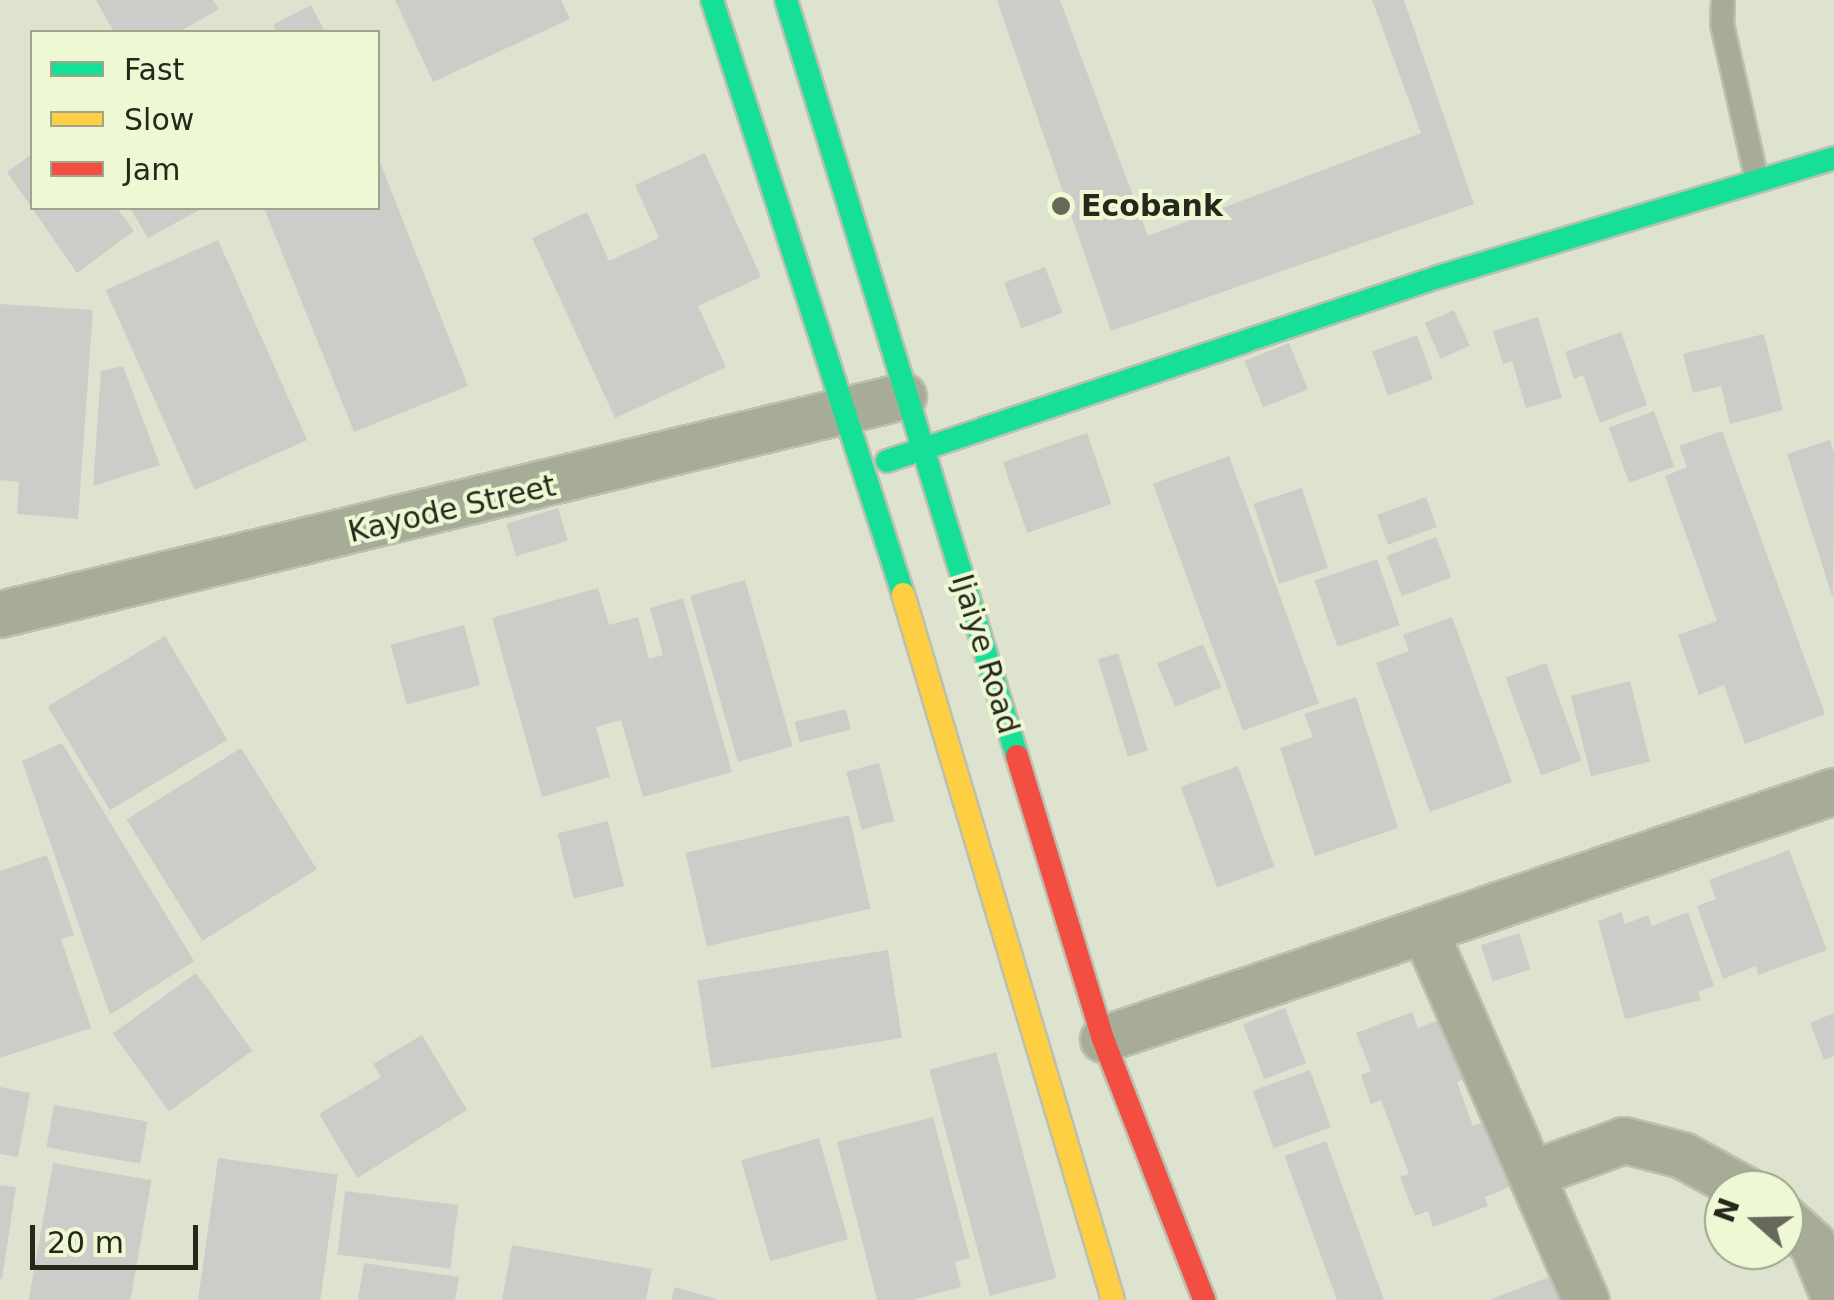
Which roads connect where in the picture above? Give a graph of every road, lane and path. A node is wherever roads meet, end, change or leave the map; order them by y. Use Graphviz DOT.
graph roads {
  1 [pos="712,0"];
  2 [pos="786,0"];
  3 [pos="1723,0"];
  4 [pos="1834,158"];
  5 [pos="1756,176"];
  6 [pos="903,396"];
  7 [pos="847,412"];
  8 [pos="921,447"];
  9 [pos="866,469"];
  10 [pos="0,614"];
  11 [pos="1834,791"];
  12 [pos="1424,930"];
  13 [pos="1104,1039"];
  14 [pos="1709,1170"];
  15 [pos="1533,1172"];
  16 [pos="1804,1236"];
  17 [pos="1834,1297"];
  18 [pos="1113,1300"];
  19 [pos="1204,1300"];
  20 [pos="1586,1300"];
  1 -- 7 [label="main road, Ijaiye Road"];
  2 -- 6 [label="main road, Ijaiye Road"];
  3 -- 5 [label="lane"];
  4 -- 5 [label="main road"];
  5 -- 8 [label="main road"];
  6 -- 7 [label="street, Kayode Street"];
  6 -- 8 [label="main road, Ijaiye Road"];
  7 -- 9 [label="main road, Ijaiye Road"];
  7 -- 10 [label="street, Kayode Street"];
  8 -- 9 [label="main road"];
  8 -- 13 [label="main road, Ijaiye Road"];
  9 -- 18 [label="main road, Ijaiye Road"];
  11 -- 12 [label="street"];
  12 -- 13 [label="street"];
  12 -- 15 [label="street"];
  13 -- 19 [label="main road, Ijaiye Road"];
  14 -- 15 [label="street"];
  15 -- 20 [label="street"];
  16 -- 17 [label="street"];
}
